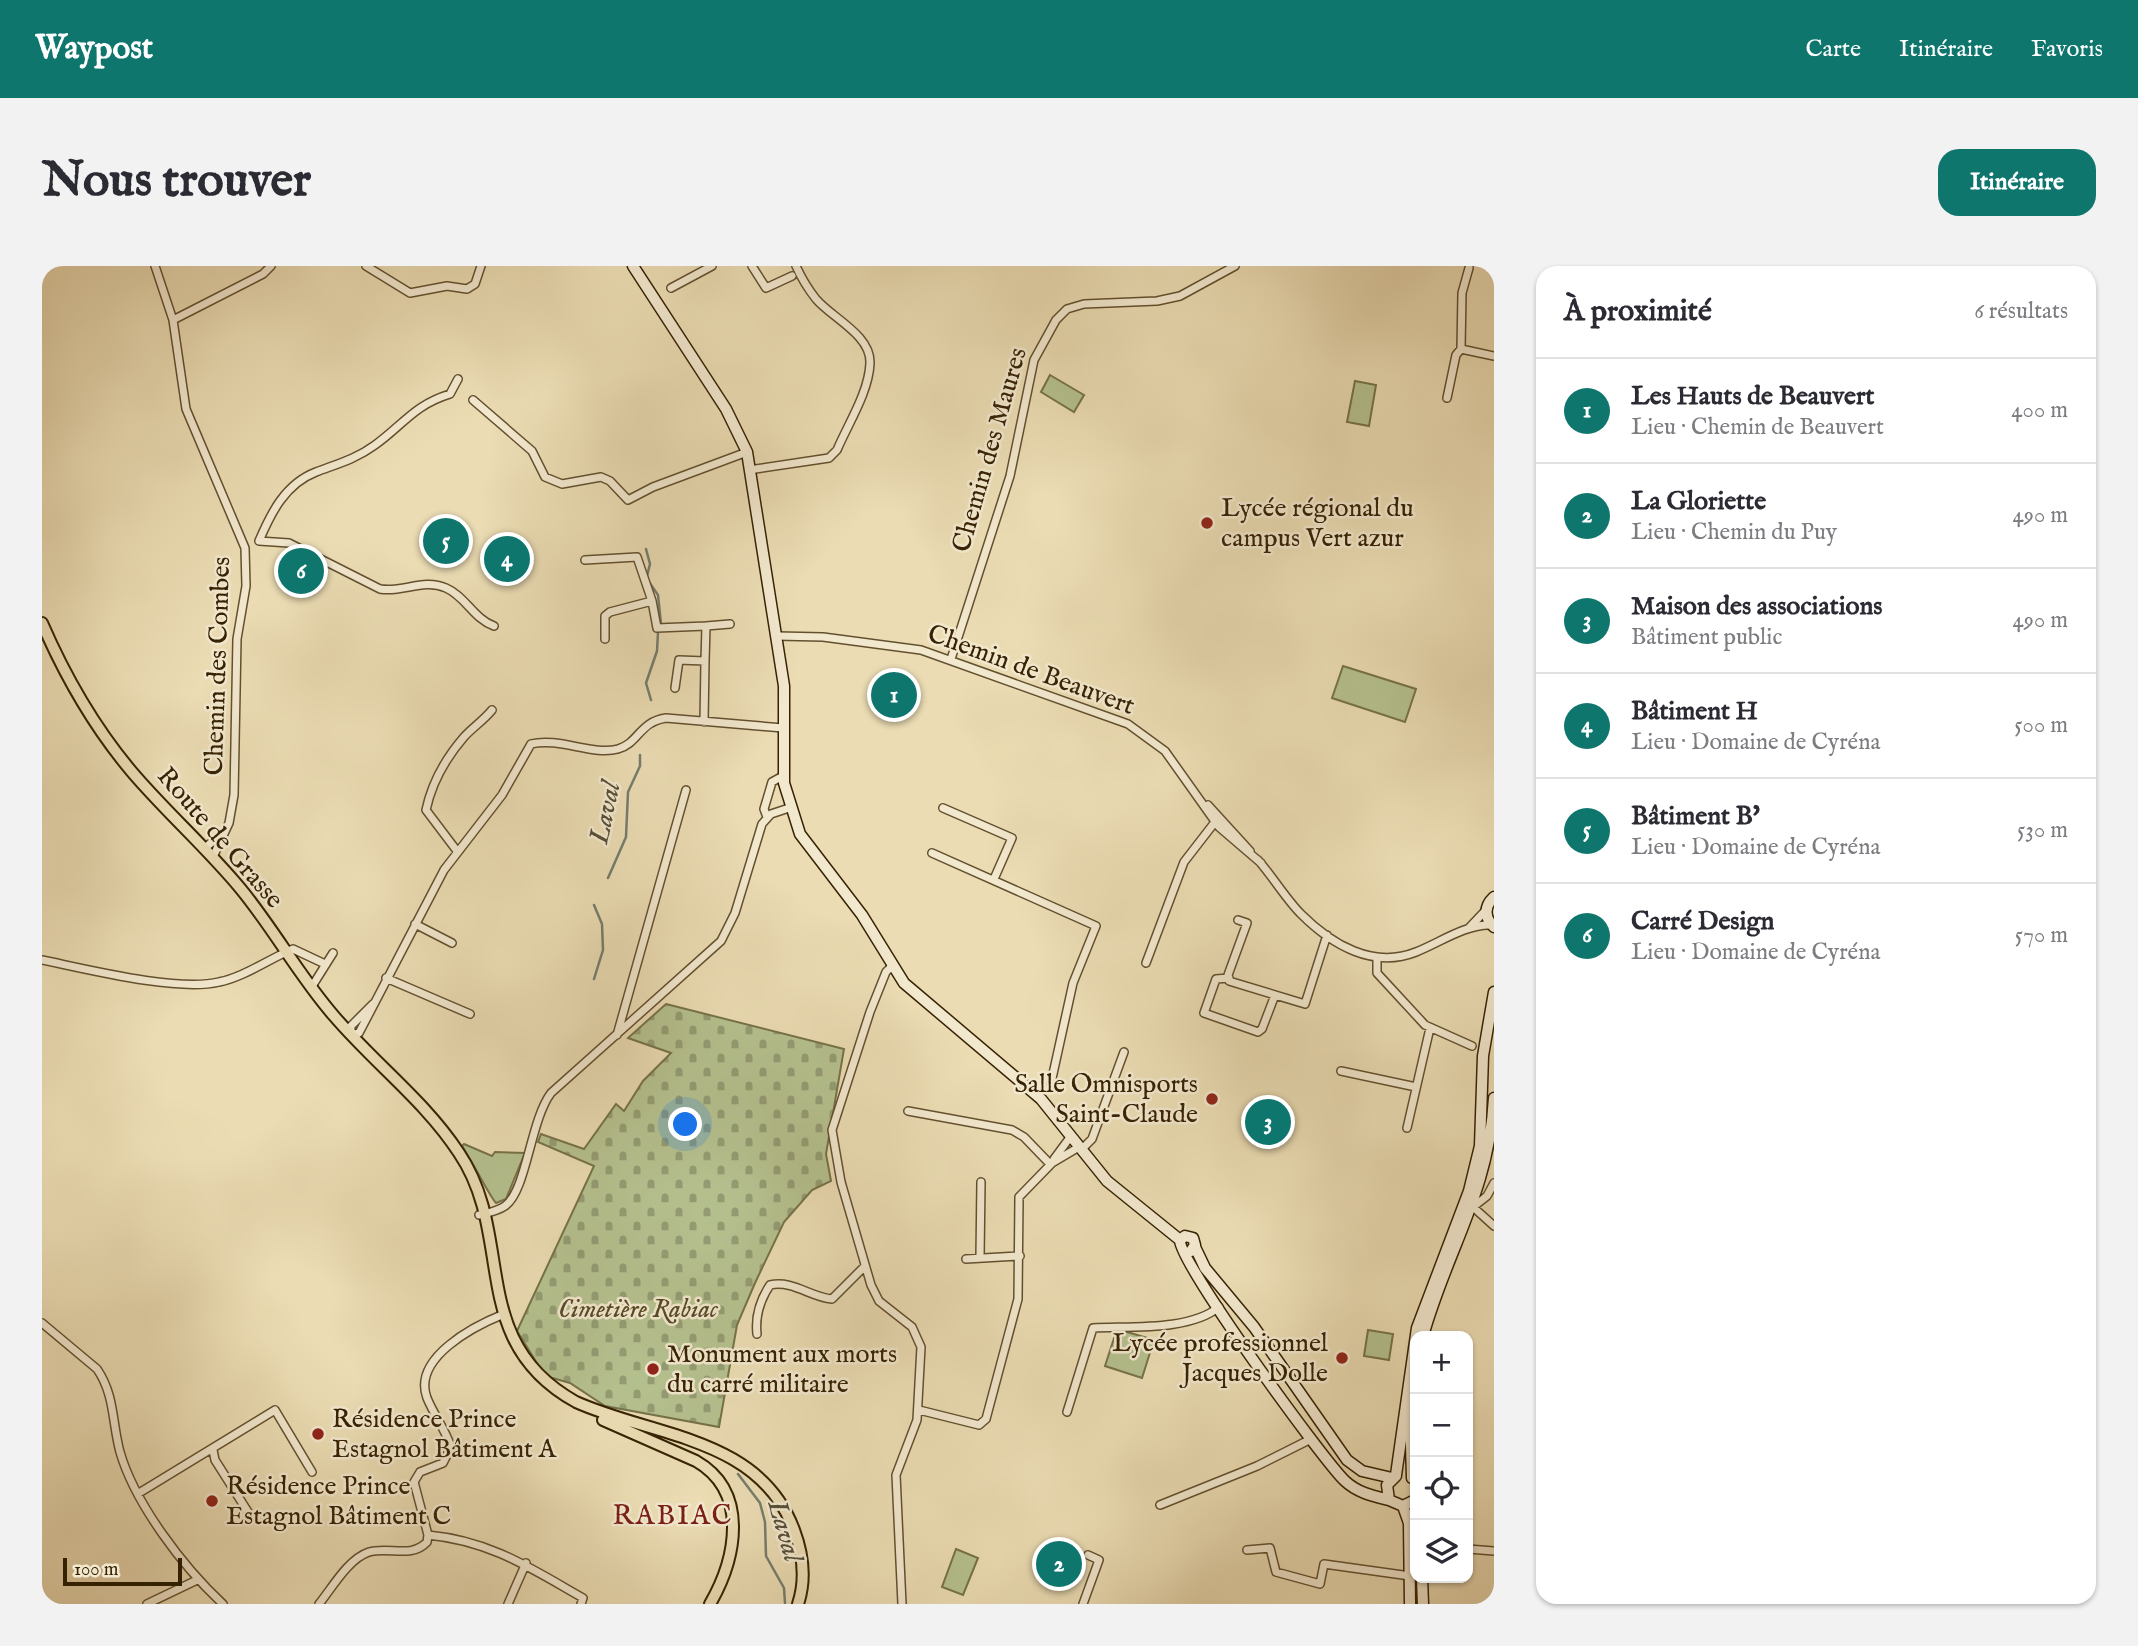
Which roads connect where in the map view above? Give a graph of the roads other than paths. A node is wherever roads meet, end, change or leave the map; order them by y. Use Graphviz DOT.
graph roads {
  1 [pos="155,266"];
  2 [pos="271,266"];
  3 [pos="366,266"];
  4 [pos="481,266"];
  5 [pos="633,266"];
  6 [pos="712,266"];
  7 [pos="751,266"];
  8 [pos="796,266"];
  9 [pos="1235,266"];
  10 [pos="1469,268"];
  11 [pos="792,276"];
  12 [pos="671,288"];
  13 [pos="173,320"];
  14 [pos="1461,349"];
  15 [pos="1494,356"];
  16 [pos="458,379"];
  17 [pos="1447,398"];
  18 [pos="473,400"];
  19 [pos="747,452"];
  20 [pos="749,470"];
  21 [pos="585,560"];
  22 [pos="652,601"];
  23 [pos="42,623"];
  24 [pos="730,624"];
  25 [pos="494,626"];
  26 [pos="706,626"];
  27 [pos="777,636"];
  28 [pos="605,639"];
  29 [pos="951,659"];
  30 [pos="705,660"];
  31 [pos="675,688"];
  32 [pos="492,710"];
  33 [pos="704,722"];
  34 [pos="783,727"];
  35 [pos="783,776"];
  36 [pos="687,790"];
  37 [pos="1200,796"];
  38 [pos="789,807"];
  39 [pos="943,808"];
  40 [pos="767,817"];
  41 [pos="1215,822"];
  42 [pos="226,830"];
  43 [pos="205,848"];
  44 [pos="457,851"];
  45 [pos="932,853"];
  46 [pos="213,857"];
  47 [pos="1261,863"];
  48 [pos="994,879"];
  49 [pos="1494,897"];
  50 [pos="1486,910"];
  51 [pos="1238,919"];
  52 [pos="415,924"];
  53 [pos="1492,926"];
  54 [pos="1469,928"];
  55 [pos="1327,935"];
  56 [pos="452,943"];
  57 [pos="285,953"];
  58 [pos="333,953"];
  59 [pos="1377,958"];
  60 [pos="42,960"];
  61 [pos="1146,963"];
  62 [pos="325,964"];
  63 [pos="895,970"];
  64 [pos="386,978"];
  65 [pos="1229,978"];
  66 [pos="311,988"];
  67 [pos="1494,992"];
  68 [pos="1275,995"];
  69 [pos="470,1014"];
  70 [pos="1430,1028"];
  71 [pos="351,1035"];
  72 [pos="617,1035"];
  73 [pos="1472,1046"];
  74 [pos="1124,1052"];
  75 [pos="1341,1071"];
  76 [pos="1051,1083"];
  77 [pos="1416,1087"];
  78 [pos="1494,1098"];
  79 [pos="908,1111"];
  80 [pos="1408,1128"];
  81 [pos="1071,1136"];
  82 [pos="1493,1136"];
  83 [pos="1080,1148"];
  84 [pos="1051,1163"];
  85 [pos="981,1182"];
  86 [pos="1494,1183"];
  87 [pos="1473,1207"];
  88 [pos="482,1214"];
  89 [pos="1494,1226"];
  90 [pos="1180,1240"];
  91 [pos="1195,1247"];
  92 [pos="1184,1252"];
  93 [pos="1020,1256"];
  94 [pos="980,1257"];
  95 [pos="966,1259"];
  96 [pos="865,1266"];
  97 [pos="1219,1307"];
  98 [pos="501,1315"];
  99 [pos="42,1323"];
  100 [pos="42,1331"];
  101 [pos="1425,1331"];
  102 [pos="757,1334"];
  103 [pos="73,1351"];
  104 [pos="1412,1394"];
  105 [pos="919,1410"];
  106 [pos="1067,1412"];
  107 [pos="684,1438"];
  108 [pos="1311,1438"];
  109 [pos="213,1450"];
  110 [pos="683,1455"];
  111 [pos="1412,1457"];
  112 [pos="313,1472"];
  113 [pos="1394,1477"];
  114 [pos="1410,1479"];
  115 [pos="139,1493"];
  116 [pos="1389,1500"];
  117 [pos="1410,1503"];
  118 [pos="1160,1505"];
  119 [pos="1402,1507"];
  120 [pos="248,1512"];
  121 [pos="428,1535"];
  122 [pos="1247,1550"];
  123 [pos="1473,1550"];
  124 [pos="1494,1552"];
  125 [pos="1088,1555"];
  126 [pos="526,1563"];
  127 [pos="1410,1576"];
  128 [pos="197,1580"];
  129 [pos="1410,1583"];
  130 [pos="1422,1583"];
  131 [pos="505,1603"];
  132 [pos="147,1604"];
  133 [pos="223,1604"];
  134 [pos="319,1604"];
  135 [pos="581,1604"];
  136 [pos="710,1604"];
  137 [pos="798,1604"];
  138 [pos="902,1604"];
  139 [pos="1083,1604"];
  140 [pos="1410,1604"];
  141 [pos="1423,1604"];
  1 -- 13 [label="street, Chemin des Combes"];
  2 -- 13 [label="street"];
  3 -- 4 [label="street"];
  5 -- 19 [label="street"];
  6 -- 12 [label="street"];
  7 -- 11 [label="street"];
  8 -- 20 [label="street"];
  9 -- 29 [label="street, Chemin des Maures"];
  10 -- 14 [label="street"];
  13 -- 42 [label="street, Chemin des Combes"];
  14 -- 15 [label="street"];
  14 -- 17 [label="street"];
  16 -- 25 [label="street"];
  18 -- 19 [label="street"];
  19 -- 20 [label="street"];
  20 -- 27 [label="street"];
  21 -- 22 [label="street"];
  22 -- 26 [label="street"];
  22 -- 28 [label="street"];
  23 -- 43 [label="main road, Route de Grasse"];
  24 -- 26 [label="street"];
  26 -- 30 [label="street"];
  27 -- 29 [label="street, Chemin de Beauvert"];
  27 -- 34 [label="street"];
  29 -- 37 [label="street, Chemin de Beauvert"];
  30 -- 31 [label="street"];
  30 -- 33 [label="street"];
  32 -- 44 [label="street"];
  33 -- 34 [label="street"];
  33 -- 44 [label="street"];
  34 -- 35 [label="street"];
  35 -- 38 [label="street"];
  35 -- 40 [label="street"];
  36 -- 72 [label="street"];
  37 -- 41 [label="street, Chemin de Beauvert"];
  37 -- 47 [label="street, Chemin de Beauvert"];
  38 -- 40 [label="street"];
  38 -- 63 [label="street"];
  39 -- 48 [label="street"];
  40 -- 72 [label="street"];
  41 -- 47 [label="street, Chemin de Beauvert"];
  41 -- 61 [label="street"];
  42 -- 43 [label="street"];
  42 -- 46 [label="street, Chemin des Combes"];
  43 -- 46 [label="main road, Route de Grasse"];
  44 -- 52 [label="street"];
  45 -- 48 [label="street"];
  46 -- 57 [label="main road, Route de Grasse"];
  47 -- 55 [label="street, Chemin de Beauvert"];
  48 -- 76 [label="street"];
  49 -- 50 [label="street"];
  50 -- 53 [label="street"];
  50 -- 54 [label="street"];
  51 -- 65 [label="street"];
  52 -- 56 [label="street"];
  52 -- 64 [label="street"];
  53 -- 54 [label="street"];
  54 -- 59 [label="street"];
  55 -- 59 [label="street, Chemin de Beauvert"];
  55 -- 68 [label="street"];
  57 -- 60 [label="street"];
  57 -- 62 [label="street"];
  57 -- 66 [label="main road, Route de Grasse"];
  58 -- 62 [label="street"];
  59 -- 70 [label="street"];
  62 -- 66 [label="street"];
  63 -- 81 [label="street"];
  63 -- 96 [label="street"];
  64 -- 69 [label="street"];
  64 -- 71 [label="street"];
  65 -- 68 [label="street"];
  65 -- 68 [label="street"];
  66 -- 71 [label="main road, Route de Grasse"];
  67 -- 113 [label="street"];
  70 -- 73 [label="street"];
  70 -- 77 [label="street"];
  71 -- 88 [label="main road, Route de Grasse"];
  72 -- 88 [label="street"];
  74 -- 83 [label="street"];
  75 -- 77 [label="street"];
  77 -- 80 [label="street"];
  78 -- 82 [label="street"];
  79 -- 84 [label="street"];
  81 -- 83 [label="street"];
  81 -- 84 [label="street"];
  82 -- 87 [label="street"];
  83 -- 84 [label="street"];
  83 -- 90 [label="street"];
  84 -- 93 [label="street"];
  85 -- 94 [label="street"];
  86 -- 87 [label="street"];
  87 -- 89 [label="street"];
  87 -- 101 [label="street"];
  88 -- 98 [label="main road, Route de Grasse"];
  90 -- 91 [label="street"];
  90 -- 92 [label="street"];
  91 -- 92 [label="street"];
  91 -- 113 [label="street"];
  92 -- 97 [label="street"];
  93 -- 94 [label="street"];
  93 -- 105 [label="street"];
  94 -- 95 [label="street"];
  96 -- 102 [label="street"];
  96 -- 105 [label="street"];
  97 -- 106 [label="street"];
  97 -- 108 [label="street"];
  98 -- 107 [label="main road"];
  98 -- 110 [label="main road"];
  98 -- 121 [label="street"];
  99 -- 103 [label="street"];
  100 -- 103 [label="street"];
  103 -- 115 [label="street"];
  104 -- 111 [label="street"];
  105 -- 138 [label="street"];
  107 -- 110 [label="main road"];
  107 -- 137 [label="main road"];
  108 -- 116 [label="street"];
  108 -- 118 [label="street"];
  109 -- 112 [label="street"];
  109 -- 115 [label="street"];
  109 -- 120 [label="street"];
  110 -- 136 [label="main road"];
  113 -- 114 [label="street"];
  113 -- 116 [label="street"];
  115 -- 128 [label="street"];
  116 -- 119 [label="street"];
  117 -- 119 [label="street"];
  119 -- 127 [label="street"];
  121 -- 126 [label="street"];
  121 -- 134 [label="street"];
  122 -- 127 [label="street"];
  123 -- 124 [label="street"];
  125 -- 139 [label="street"];
  126 -- 131 [label="street"];
  126 -- 135 [label="street"];
  128 -- 132 [label="street"];
  128 -- 133 [label="street"];
  129 -- 140 [label="street"];
  130 -- 141 [label="street"];
}
